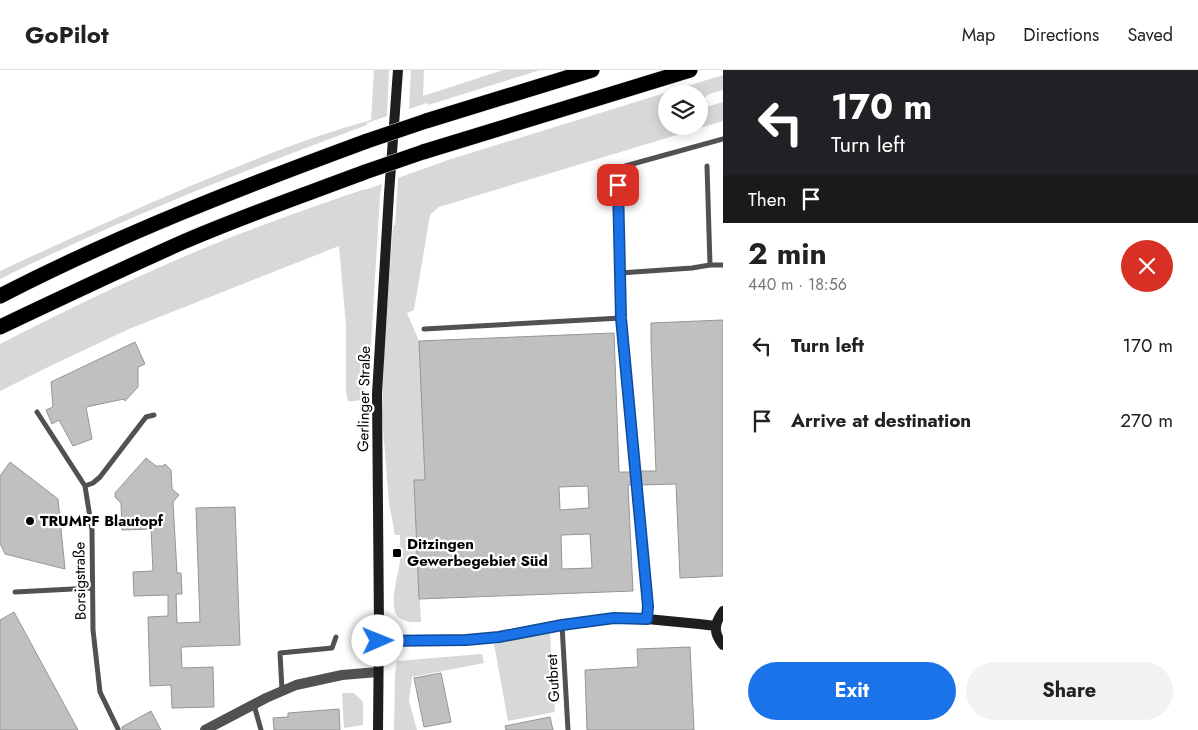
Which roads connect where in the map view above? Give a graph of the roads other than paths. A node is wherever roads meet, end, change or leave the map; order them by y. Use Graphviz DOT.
graph roads {
  1 [pos="398,70"];
  2 [pos="592,70"];
  3 [pos="690,70"];
  4 [pos="723,139"];
  5 [pos="707,166"];
  6 [pos="710,265"];
  7 [pos="723,265"];
  8 [pos="620,273"];
  9 [pos="0,296"];
  10 [pos="621,318"];
  11 [pos="0,327"];
  12 [pos="424,329"];
  13 [pos="37,412"];
  14 [pos="154,415"];
  15 [pos="85,486"];
  16 [pos="92,588"];
  17 [pos="15,592"];
  18 [pos="723,611"];
  19 [pos="647,619"];
  20 [pos="562,625"];
  21 [pos="716,626"];
  22 [pos="336,637"];
  23 [pos="378,641"];
  24 [pos="723,645"];
  25 [pos="378,672"];
  26 [pos="282,691"];
  27 [pos="254,704"];
  28 [pos="118,730"];
  29 [pos="205,730"];
  30 [pos="261,730"];
  31 [pos="378,730"];
  32 [pos="568,730"];
  1 -- 23 [label="main road, Gerlinger Straße"];
  2 -- 9 [label="highway, bridge"];
  3 -- 11 [label="highway, bridge"];
  4 -- 8 [label="lane"];
  5 -- 6 [label="lane"];
  6 -- 7 [label="lane"];
  6 -- 8 [label="lane"];
  8 -- 10 [label="lane"];
  10 -- 12 [label="lane"];
  10 -- 19 [label="lane"];
  13 -- 15 [label="lane, Borsigstraße"];
  14 -- 15 [label="lane"];
  15 -- 16 [label="lane, Borsigstraße"];
  16 -- 17 [label="lane"];
  16 -- 28 [label="lane, Borsigstraße"];
  18 -- 21 [label="main road"];
  19 -- 20 [label="main road"];
  19 -- 21 [label="main road"];
  20 -- 23 [label="main road"];
  20 -- 32 [label="lane, Gutbret"];
  21 -- 24 [label="main road"];
  22 -- 26 [label="lane"];
  23 -- 25 [label="main road, Gerlinger Straße"];
  25 -- 26 [label="street"];
  25 -- 31 [label="main road, Gerlinger Straße"];
  26 -- 27 [label="street"];
  27 -- 29 [label="street"];
  27 -- 30 [label="lane"];
}
